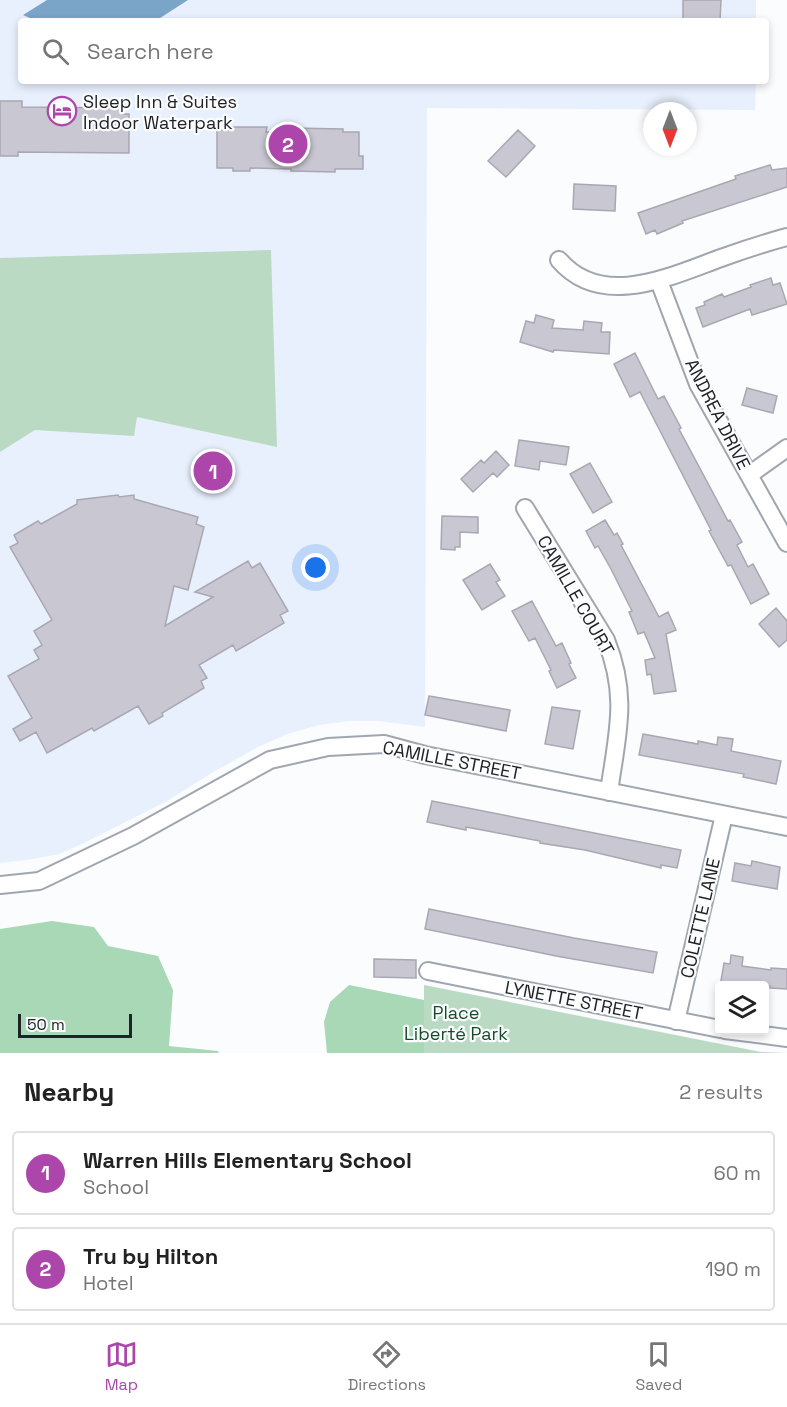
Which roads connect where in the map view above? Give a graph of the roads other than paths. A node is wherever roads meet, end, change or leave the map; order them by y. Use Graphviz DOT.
graph roads {
  1 [pos="787,237"];
  2 [pos="559,260"];
  3 [pos="659,281"];
  4 [pos="787,448"];
  5 [pos="749,475"];
  6 [pos="525,508"];
  7 [pos="787,543"];
  8 [pos="609,792"];
  9 [pos="724,814"];
  10 [pos="787,827"];
  11 [pos="0,885"];
  12 [pos="428,971"];
  13 [pos="676,1021"];
  14 [pos="715,1028"];
  15 [pos="764,1035"];
  16 [pos="787,1038"];
  1 -- 3 [label="street"];
  2 -- 3 [label="street"];
  3 -- 5 [label="street, ANDREA DRIVE"];
  4 -- 5 [label="street"];
  5 -- 7 [label="street, ANDREA DRIVE"];
  6 -- 8 [label="street, CAMILLE COURT"];
  8 -- 9 [label="street, CAMILLE STREET"];
  8 -- 11 [label="street, CAMILLE STREET"];
  9 -- 10 [label="street, CAMILLE STREET"];
  9 -- 13 [label="street, COLETTE LANE"];
  12 -- 13 [label="street, LYNETTE STREET"];
  13 -- 14 [label="street, LYNETTE STREET"];
  15 -- 16 [label="street"];
}
